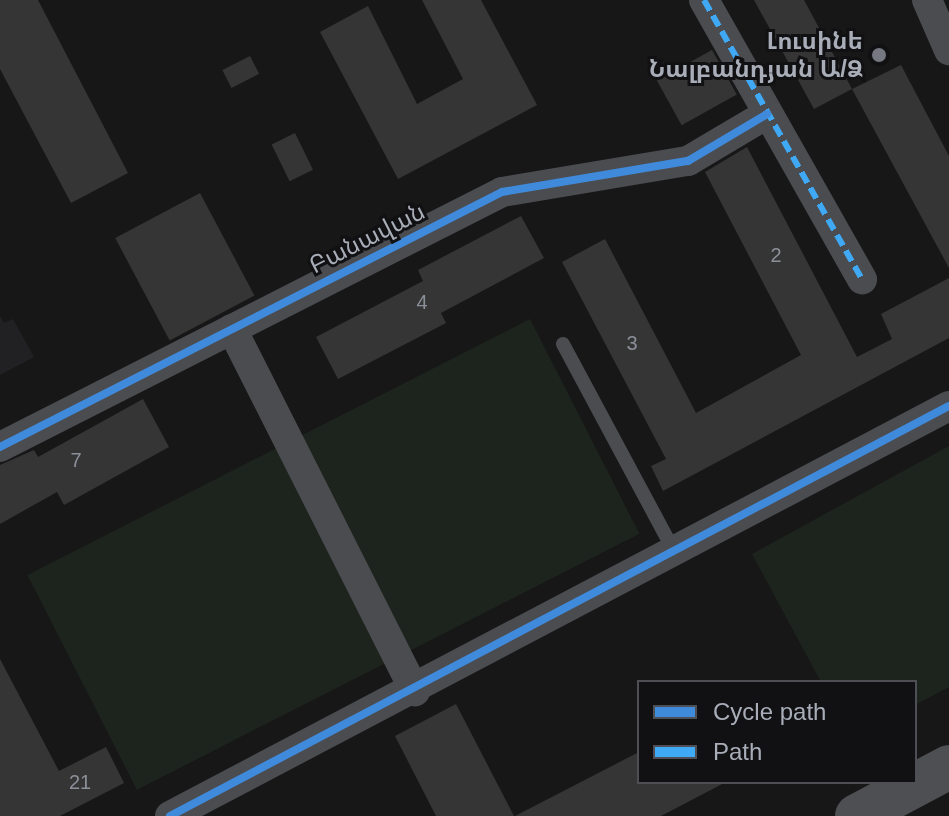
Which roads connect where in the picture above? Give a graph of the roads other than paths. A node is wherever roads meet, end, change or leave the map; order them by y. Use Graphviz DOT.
graph roads {
  1 [pos="704,0"];
  2 [pos="927,0"];
  3 [pos="949,50"];
  4 [pos="767,114"];
  5 [pos="862,279"];
  6 [pos="232,329"];
  7 [pos="563,344"];
  8 [pos="949,406"];
  9 [pos="0,447"];
  10 [pos="673,549"];
  11 [pos="415,691"];
  12 [pos="949,767"];
  13 [pos="170,816"];
  14 [pos="857,816"];
  1 -- 4 [label="street"];
  2 -- 3 [label="street"];
  4 -- 5 [label="street"];
  4 -- 6 [label="street, Բանավան"];
  6 -- 9 [label="street, Բանավան"];
  6 -- 11 [label="street"];
  7 -- 10 [label="lane"];
  8 -- 10 [label="street"];
  10 -- 11 [label="street"];
  11 -- 13 [label="street"];
  12 -- 14 [label="main road"];
}
